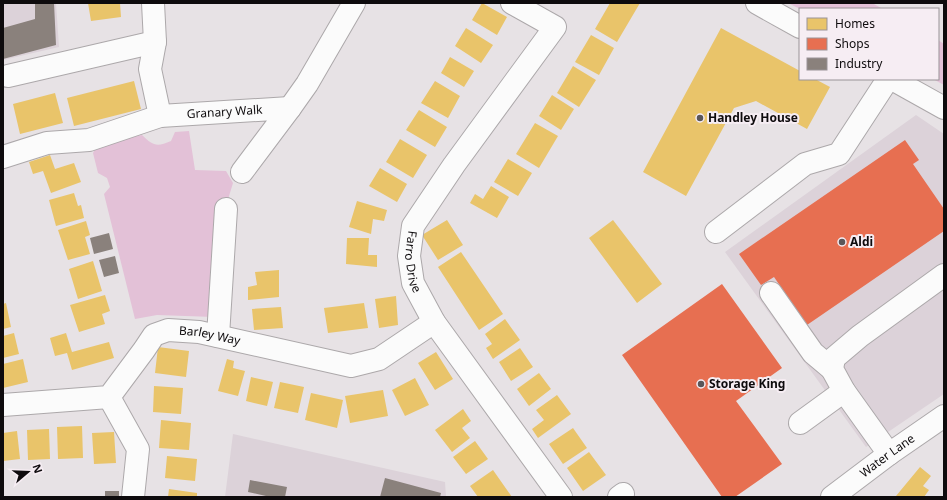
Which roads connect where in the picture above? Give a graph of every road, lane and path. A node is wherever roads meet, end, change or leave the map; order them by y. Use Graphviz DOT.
graph roads {
  1 [pos="153,3"];
  2 [pos="354,3"];
  3 [pos="512,3"];
  4 [pos="757,3"];
  5 [pos="799,26"];
  6 [pos="155,42"];
  7 [pos="8,76"];
  8 [pos="887,80"];
  9 [pos="894,80"];
  10 [pos="290,108"];
  11 [pos="944,108"];
  12 [pos="160,116"];
  13 [pos="3,157"];
  14 [pos="242,172"];
  15 [pos="226,209"];
  16 [pos="716,232"];
  17 [pos="944,275"];
  18 [pos="771,293"];
  19 [pos="434,322"];
  20 [pos="218,336"];
  21 [pos="832,369"];
  22 [pos="844,391"];
  23 [pos="109,396"];
  24 [pos="3,405"];
  25 [pos="944,416"];
  26 [pos="800,423"];
  27 [pos="889,454"];
  28 [pos="133,497"];
  29 [pos="561,497"];
  30 [pos="832,497"];
  1 -- 6 [label="street"];
  2 -- 10 [label="street, Granary Walk"];
  3 -- 19 [label="street, Farro Drive"];
  4 -- 5 [label="street"];
  6 -- 7 [label="street"];
  6 -- 12 [label="street"];
  8 -- 16 [label="street"];
  9 -- 11 [label="street"];
  10 -- 12 [label="street, Granary Walk"];
  10 -- 14 [label="street, Granary Walk"];
  12 -- 13 [label="street, Granary Walk"];
  15 -- 20 [label="street"];
  17 -- 21 [label="street"];
  18 -- 21 [label="street"];
  19 -- 20 [label="street, Barley Way"];
  19 -- 29 [label="street, Farro Drive"];
  20 -- 23 [label="street, Barley Way"];
  21 -- 22 [label="street"];
  22 -- 26 [label="street"];
  22 -- 27 [label="street"];
  23 -- 24 [label="street"];
  23 -- 28 [label="street"];
  25 -- 27 [label="street, Water Lane"];
  27 -- 30 [label="street, Water Lane"];
}
